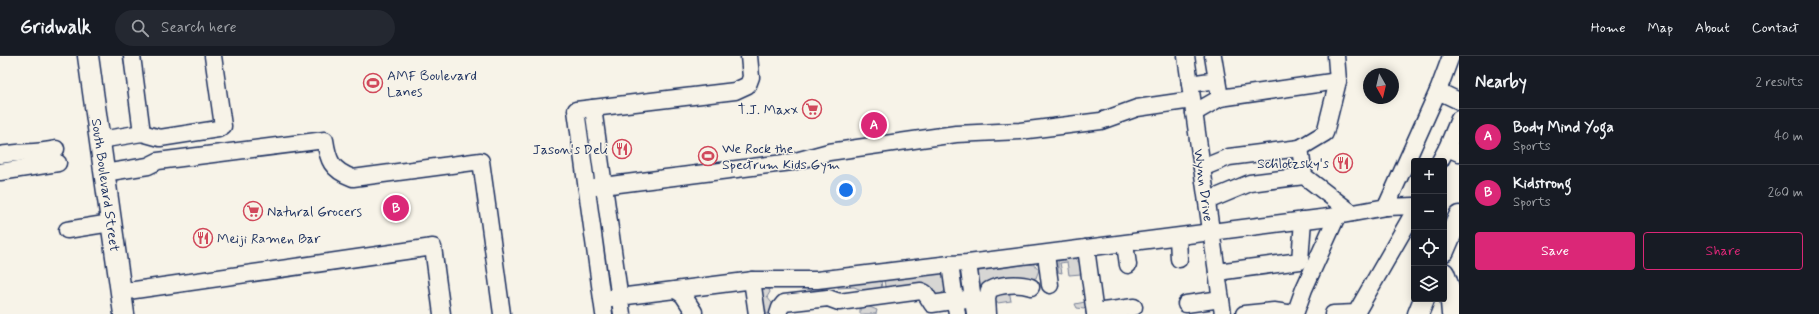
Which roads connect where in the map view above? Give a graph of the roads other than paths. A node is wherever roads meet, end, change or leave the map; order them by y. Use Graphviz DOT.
graph roads {
  1 [pos="88,56"];
  2 [pos="132,56"];
  3 [pos="213,56"];
  4 [pos="749,56"];
  5 [pos="1186,56"];
  6 [pos="1213,56"];
  7 [pos="1336,56"];
  8 [pos="1451,56"];
  9 [pos="1217,80"];
  10 [pos="1338,81"];
  11 [pos="1190,84"];
  12 [pos="1438,91"];
  13 [pos="1220,98"];
  14 [pos="1459,101"];
  15 [pos="1193,107"];
  16 [pos="593,108"];
  17 [pos="1459,119"];
  18 [pos="142,132"];
  19 [pos="100,140"];
  20 [pos="0,148"];
  21 [pos="1300,148"];
  22 [pos="56,153"];
  23 [pos="1449,154"];
  24 [pos="0,155"];
  25 [pos="0,162"];
  26 [pos="1202,168"];
  27 [pos="0,172"];
  28 [pos="104,173"];
  29 [pos="1304,176"];
  30 [pos="604,186"];
  31 [pos="587,188"];
  32 [pos="1207,201"];
  33 [pos="1411,206"];
  34 [pos="1386,207"];
  35 [pos="1344,214"];
  36 [pos="1411,217"];
  37 [pos="1453,218"];
  38 [pos="1303,220"];
  39 [pos="111,223"];
  40 [pos="67,230"];
  41 [pos="1211,233"];
  42 [pos="1178,237"];
  43 [pos="1447,241"];
  44 [pos="1125,244"];
  45 [pos="1086,248"];
  46 [pos="1046,254"];
  47 [pos="1179,259"];
  48 [pos="968,263"];
  49 [pos="950,264"];
  50 [pos="1128,265"];
  51 [pos="1217,272"];
  52 [pos="752,280"];
  53 [pos="1447,281"];
  54 [pos="1050,285"];
  55 [pos="700,286"];
  56 [pos="1031,287"];
  57 [pos="676,290"];
  58 [pos="121,292"];
  59 [pos="620,297"];
  60 [pos="973,298"];
  61 [pos="1423,302"];
  62 [pos="1186,304"];
  63 [pos="1222,306"];
  64 [pos="604,307"];
  65 [pos="956,307"];
  66 [pos="1134,307"];
  67 [pos="694,313"];
  68 [pos="1095,313"];
  69 [pos="1356,313"];
  70 [pos="124,314"];
  71 [pos="442,314"];
  72 [pos="502,314"];
  73 [pos="622,314"];
  74 [pos="758,314"];
  75 [pos="778,314"];
  76 [pos="975,314"];
  77 [pos="988,314"];
  78 [pos="1244,314"];
  79 [pos="1295,314"];
  80 [pos="1333,314"];
  81 [pos="1418,314"];
  82 [pos="1452,314"];
  1 -- 19 [label="main road, South Boulevard Street"];
  2 -- 18 [label="street"];
  3 -- 18 [label="street"];
  4 -- 16 [label="street"];
  5 -- 11 [label="street, Wynn Drive"];
  6 -- 9 [label="street"];
  7 -- 10 [label="street"];
  8 -- 12 [label="street"];
  9 -- 11 [label="street"];
  9 -- 13 [label="street"];
  10 -- 13 [label="street"];
  10 -- 21 [label="street"];
  11 -- 15 [label="street, Wynn Drive"];
  12 -- 14 [label="street"];
  12 -- 34 [label="street"];
  13 -- 15 [label="street"];
  15 -- 26 [label="street, Wynn Drive"];
  15 -- 30 [label="street"];
  16 -- 30 [label="street"];
  16 -- 31 [label="street"];
  17 -- 23 [label="street"];
  18 -- 19 [label="street"];
  19 -- 28 [label="main road, South Boulevard Street"];
  20 -- 22 [label="street"];
  21 -- 26 [label="street"];
  21 -- 29 [label="street"];
  22 -- 24 [label="street"];
  22 -- 25 [label="street"];
  22 -- 27 [label="street"];
  26 -- 32 [label="street, Wynn Drive"];
  28 -- 39 [label="main road, South Boulevard Street"];
  28 -- 72 [label="street"];
  29 -- 32 [label="street"];
  29 -- 35 [label="street"];
  30 -- 31 [label="street"];
  30 -- 59 [label="street"];
  31 -- 64 [label="street"];
  32 -- 41 [label="street, Wynn Drive"];
  33 -- 34 [label="street"];
  34 -- 35 [label="street"];
  35 -- 38 [label="street"];
  35 -- 79 [label="street"];
  36 -- 69 [label="street"];
  37 -- 43 [label="main road"];
  38 -- 41 [label="street"];
  38 -- 51 [label="street"];
  39 -- 40 [label="street"];
  39 -- 58 [label="main road, South Boulevard Street"];
  41 -- 42 [label="street"];
  41 -- 51 [label="street, Wynn Drive"];
  42 -- 44 [label="street"];
  42 -- 47 [label="street"];
  44 -- 45 [label="street"];
  44 -- 50 [label="street"];
  45 -- 46 [label="street"];
  45 -- 68 [label="street"];
  46 -- 48 [label="street"];
  46 -- 54 [label="street"];
  48 -- 49 [label="street"];
  48 -- 60 [label="street"];
  49 -- 52 [label="street"];
  49 -- 65 [label="street"];
  51 -- 63 [label="street, Wynn Drive"];
  52 -- 55 [label="street"];
  52 -- 74 [label="street"];
  53 -- 82 [label="main road"];
  55 -- 57 [label="street"];
  55 -- 67 [label="street"];
  56 -- 77 [label="street"];
  57 -- 59 [label="street"];
  57 -- 67 [label="street"];
  58 -- 70 [label="main road, South Boulevard Street"];
  58 -- 71 [label="street"];
  59 -- 64 [label="street"];
  59 -- 73 [label="street"];
  60 -- 65 [label="street"];
  60 -- 76 [label="street"];
  61 -- 81 [label="main road"];
  62 -- 63 [label="street"];
  65 -- 75 [label="street"];
  66 -- 68 [label="street"];
  69 -- 80 [label="street"];
  78 -- 79 [label="street"];
}
